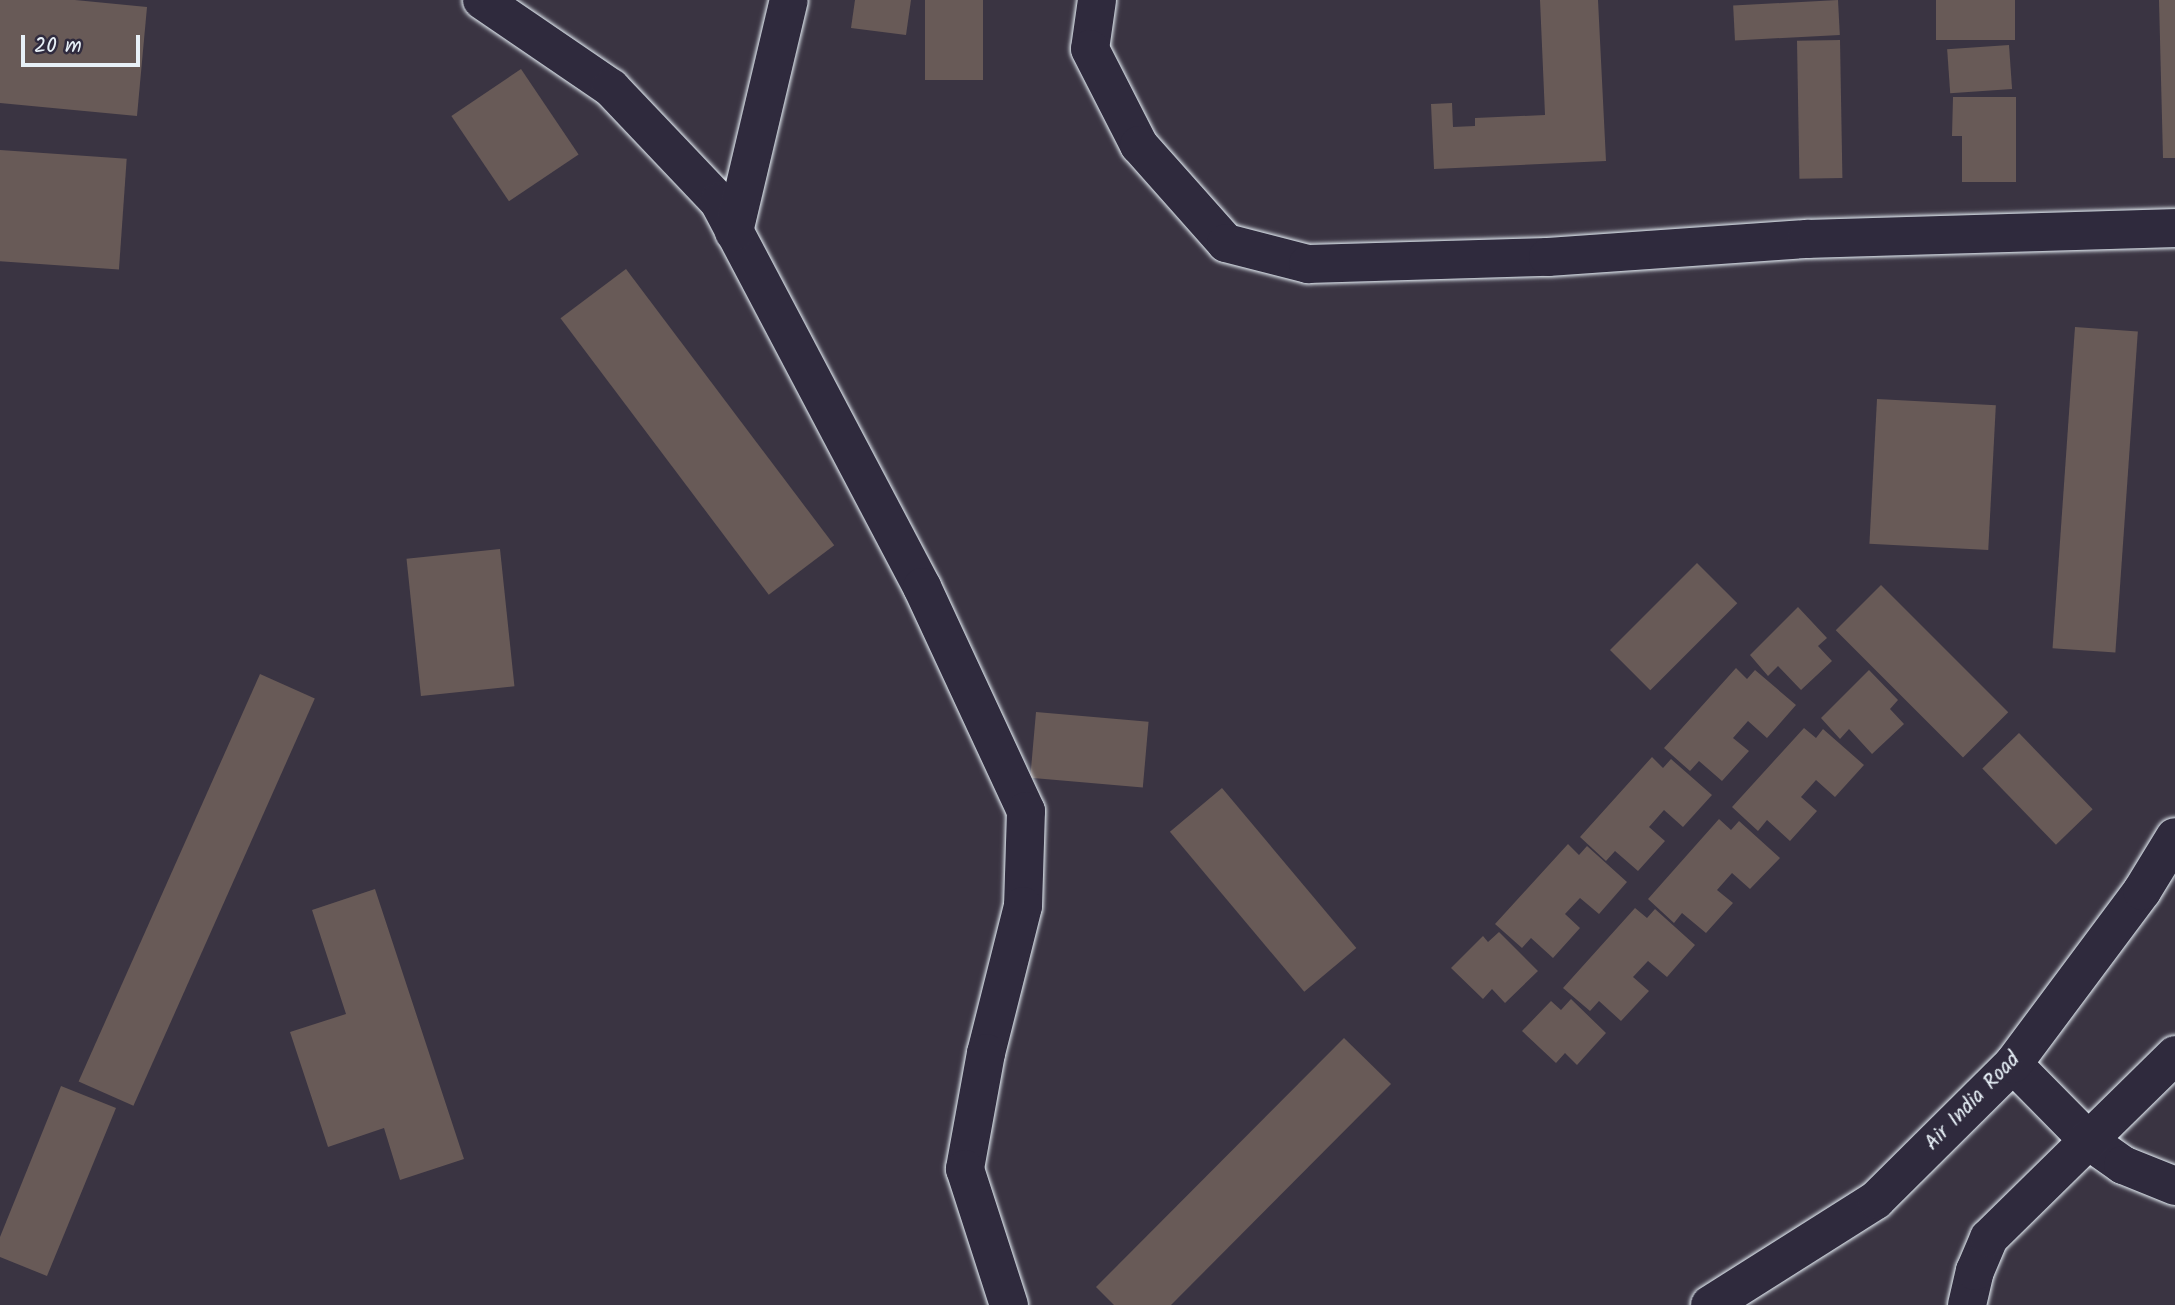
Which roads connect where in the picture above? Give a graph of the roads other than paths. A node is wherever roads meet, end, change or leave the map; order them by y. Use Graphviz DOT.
graph roads {
  1 [pos="482,0"];
  2 [pos="789,0"];
  3 [pos="1097,0"];
  4 [pos="2175,228"];
  5 [pos="734,232"];
  6 [pos="2175,837"];
  7 [pos="2175,1055"];
  8 [pos="2013,1064"];
  9 [pos="2089,1141"];
  10 [pos="2175,1186"];
  11 [pos="1009,1305"];
  12 [pos="1710,1305"];
  13 [pos="1967,1305"];
  1 -- 5 [label="street"];
  2 -- 5 [label="street"];
  3 -- 4 [label="street"];
  5 -- 11 [label="street"];
  6 -- 8 [label="street, Air India Road"];
  7 -- 9 [label="street"];
  8 -- 9 [label="street"];
  8 -- 12 [label="street, Air India Road"];
  9 -- 10 [label="street"];
  9 -- 13 [label="street"];
}
